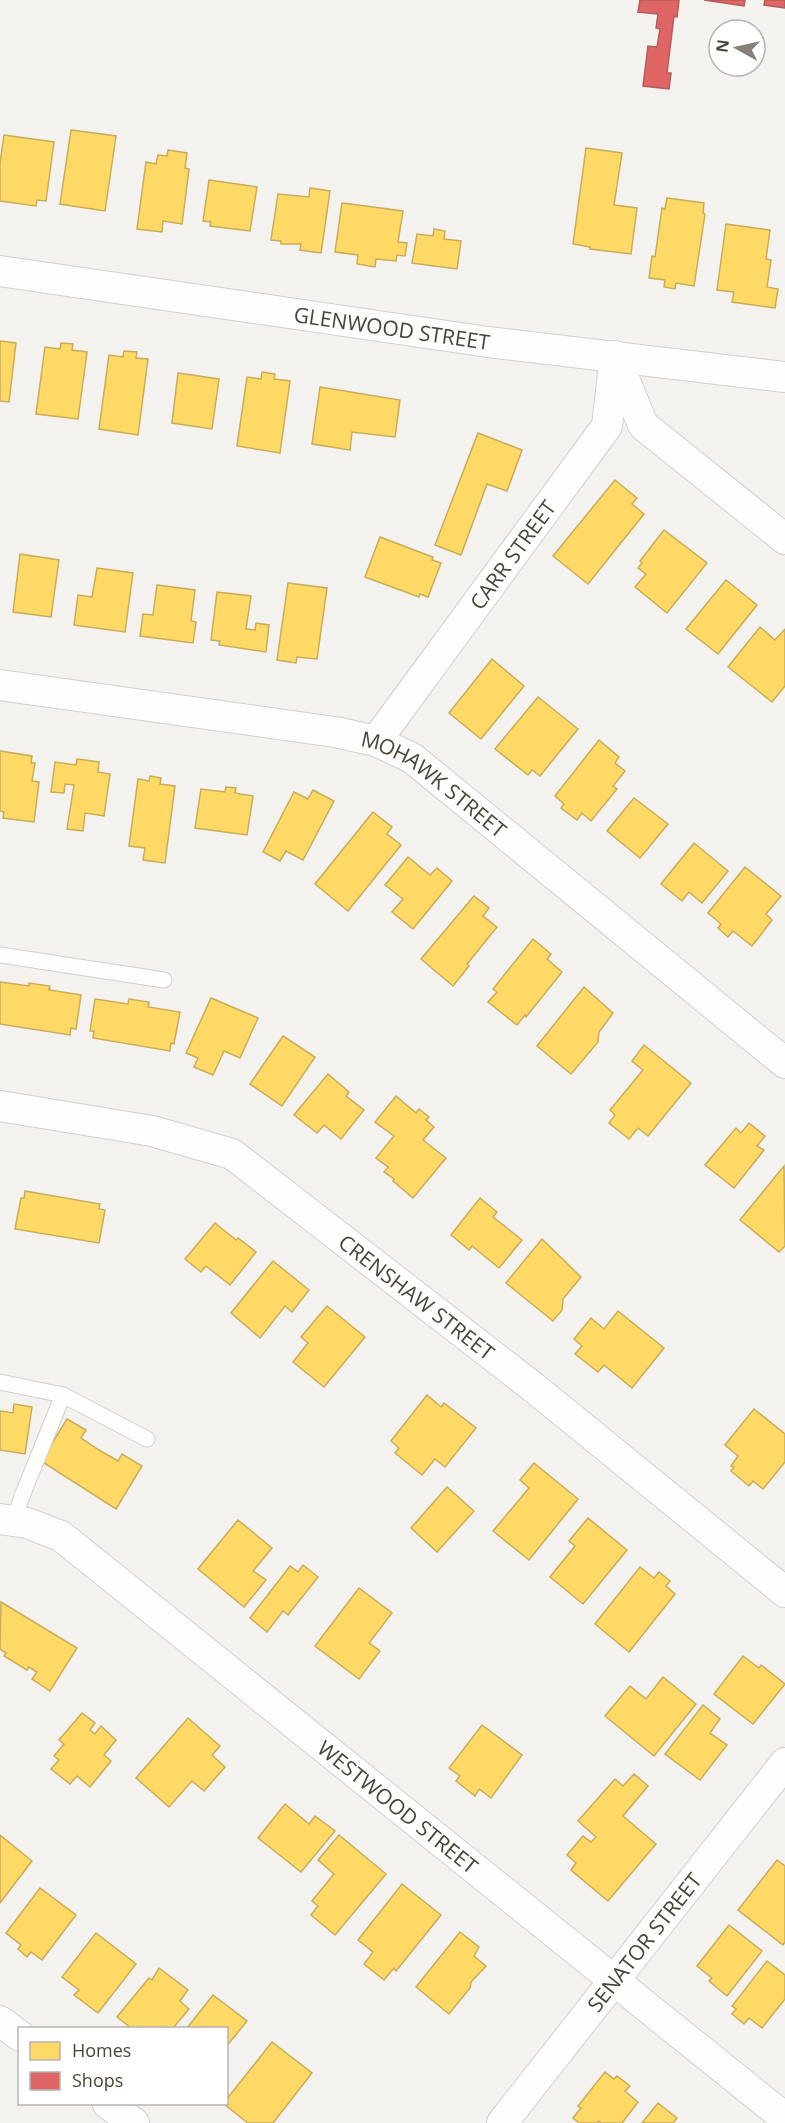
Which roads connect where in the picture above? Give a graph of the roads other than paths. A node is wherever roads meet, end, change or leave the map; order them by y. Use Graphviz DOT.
graph roads {
  1 [pos="0,272"];
  2 [pos="615,356"];
  3 [pos="785,377"];
  4 [pos="785,539"];
  5 [pos="0,685"];
  6 [pos="376,741"];
  7 [pos="0,955"];
  8 [pos="164,980"];
  9 [pos="785,1063"];
  10 [pos="0,1106"];
  11 [pos="0,1382"];
  12 [pos="63,1395"];
  13 [pos="147,1439"];
  14 [pos="7,1520"];
  15 [pos="785,1592"];
  16 [pos="785,1763"];
  17 [pos="615,1980"];
  18 [pos="0,2021"];
  19 [pos="18,2034"];
  20 [pos="111,2105"];
  21 [pos="785,2118"];
  22 [pos="134,2123"];
  23 [pos="502,2123"];
  1 -- 2 [label="street, GLENWOOD STREET"];
  2 -- 3 [label="street, GLENWOOD STREET"];
  2 -- 4 [label="street"];
  2 -- 6 [label="street, CARR STREET"];
  5 -- 6 [label="street, MOHAWK STREET"];
  6 -- 9 [label="street, MOHAWK STREET"];
  7 -- 8 [label="lane"];
  10 -- 15 [label="street, CRENSHAW STREET"];
  11 -- 12 [label="lane"];
  12 -- 13 [label="lane"];
  12 -- 14 [label="lane"];
  14 -- 17 [label="street, WESTWOOD STREET"];
  16 -- 17 [label="street, SENATOR STREET"];
  17 -- 21 [label="street, WESTWOOD STREET"];
  17 -- 23 [label="street, SENATOR STREET"];
  18 -- 19 [label="street"];
  20 -- 22 [label="street"];
}
